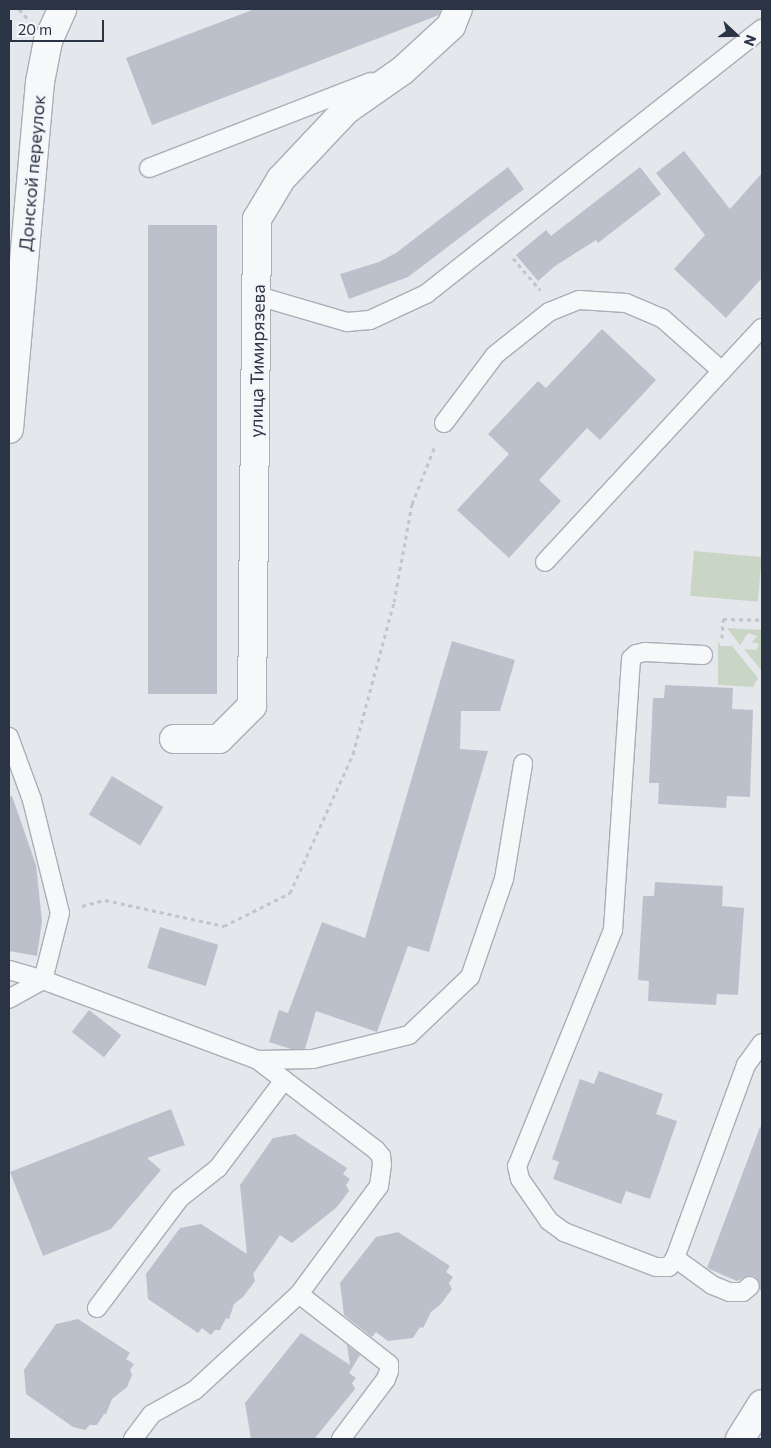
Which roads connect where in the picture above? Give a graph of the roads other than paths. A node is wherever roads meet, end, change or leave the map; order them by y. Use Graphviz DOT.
graph roads {
  1 [pos="62,9"];
  2 [pos="458,9"];
  3 [pos="762,30"];
  4 [pos="402,71"];
  5 [pos="149,168"];
  6 [pos="258,296"];
  7 [pos="762,328"];
  8 [pos="722,371"];
  9 [pos="444,423"];
  10 [pos="9,429"];
  11 [pos="545,562"];
  12 [pos="703,655"];
  13 [pos="9,737"];
  14 [pos="174,739"];
  15 [pos="523,764"];
  16 [pos="9,970"];
  17 [pos="43,980"];
  18 [pos="9,999"];
  19 [pos="762,1043"];
  20 [pos="258,1060"];
  21 [pos="284,1080"];
  22 [pos="675,1258"];
  23 [pos="750,1286"];
  24 [pos="299,1294"];
  25 [pos="97,1308"];
  26 [pos="762,1404"];
  27 [pos="133,1439"];
  28 [pos="341,1439"];
  29 [pos="740,1439"];
  1 -- 10 [label="street, Донской переулок"];
  2 -- 4 [label="street, улица Тимирязева"];
  3 -- 6 [label="lane"];
  4 -- 5 [label="lane"];
  4 -- 6 [label="street, улица Тимирязева"];
  6 -- 14 [label="street, улица Тимирязева"];
  7 -- 8 [label="lane"];
  8 -- 9 [label="lane"];
  8 -- 11 [label="lane"];
  12 -- 22 [label="lane"];
  13 -- 17 [label="lane"];
  15 -- 20 [label="lane"];
  16 -- 17 [label="lane"];
  17 -- 18 [label="lane"];
  17 -- 20 [label="lane"];
  19 -- 22 [label="lane"];
  20 -- 21 [label="lane"];
  21 -- 24 [label="lane"];
  21 -- 25 [label="lane"];
  22 -- 23 [label="lane"];
  24 -- 27 [label="lane"];
  24 -- 28 [label="lane"];
  26 -- 29 [label="street"];
}
